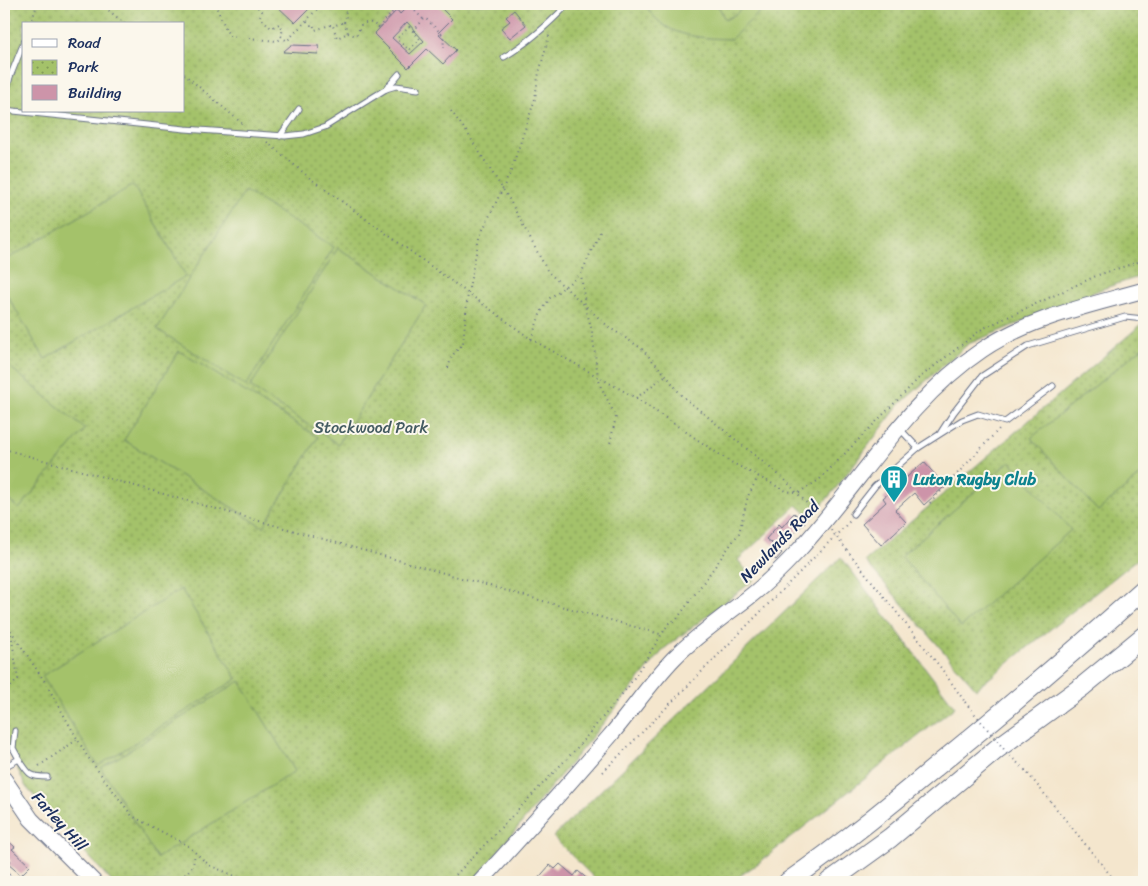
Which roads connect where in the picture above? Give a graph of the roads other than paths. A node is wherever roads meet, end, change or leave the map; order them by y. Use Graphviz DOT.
graph roads {
  1 [pos="568,4"];
  2 [pos="22,47"];
  3 [pos="504,57"];
  4 [pos="399,74"];
  5 [pos="386,89"];
  6 [pos="418,89"];
  7 [pos="4,102"];
  8 [pos="298,109"];
  9 [pos="4,110"];
  10 [pos="22,112"];
  11 [pos="24,112"];
  12 [pos="280,136"];
  13 [pos="1144,290"];
  14 [pos="1144,319"];
  15 [pos="1053,386"];
  16 [pos="899,428"];
  17 [pos="941,432"];
  18 [pos="918,448"];
  19 [pos="853,514"];
  20 [pos="1144,589"];
  21 [pos="1144,626"];
  22 [pos="1144,636"];
  23 [pos="1027,726"];
  24 [pos="14,732"];
  25 [pos="19,759"];
  26 [pos="4,767"];
  27 [pos="47,777"];
  28 [pos="4,779"];
  29 [pos="4,877"];
  30 [pos="9,882"];
  31 [pos="94,882"];
  32 [pos="480,882"];
  33 [pos="788,882"];
  34 [pos="829,882"];
  1 -- 3 [label="lane"];
  2 -- 7 [label="lane"];
  4 -- 5 [label="lane"];
  5 -- 6 [label="lane"];
  5 -- 12 [label="lane"];
  8 -- 12 [label="lane"];
  9 -- 10 [label="lane"];
  11 -- 12 [label="lane"];
  13 -- 16 [label="main road, Newlands Road"];
  14 -- 17 [label="lane"];
  15 -- 17 [label="lane"];
  16 -- 18 [label="lane"];
  16 -- 32 [label="main road, Newlands Road"];
  17 -- 18 [label="lane"];
  18 -- 19 [label="lane"];
  20 -- 33 [label="highway"];
  21 -- 23 [label="highway"];
  22 -- 23 [label="highway"];
  23 -- 34 [label="highway"];
  24 -- 25 [label="lane"];
  25 -- 26 [label="lane"];
  25 -- 27 [label="lane"];
  28 -- 31 [label="main road, Farley Hill"];
  29 -- 30 [label="street"];
}
